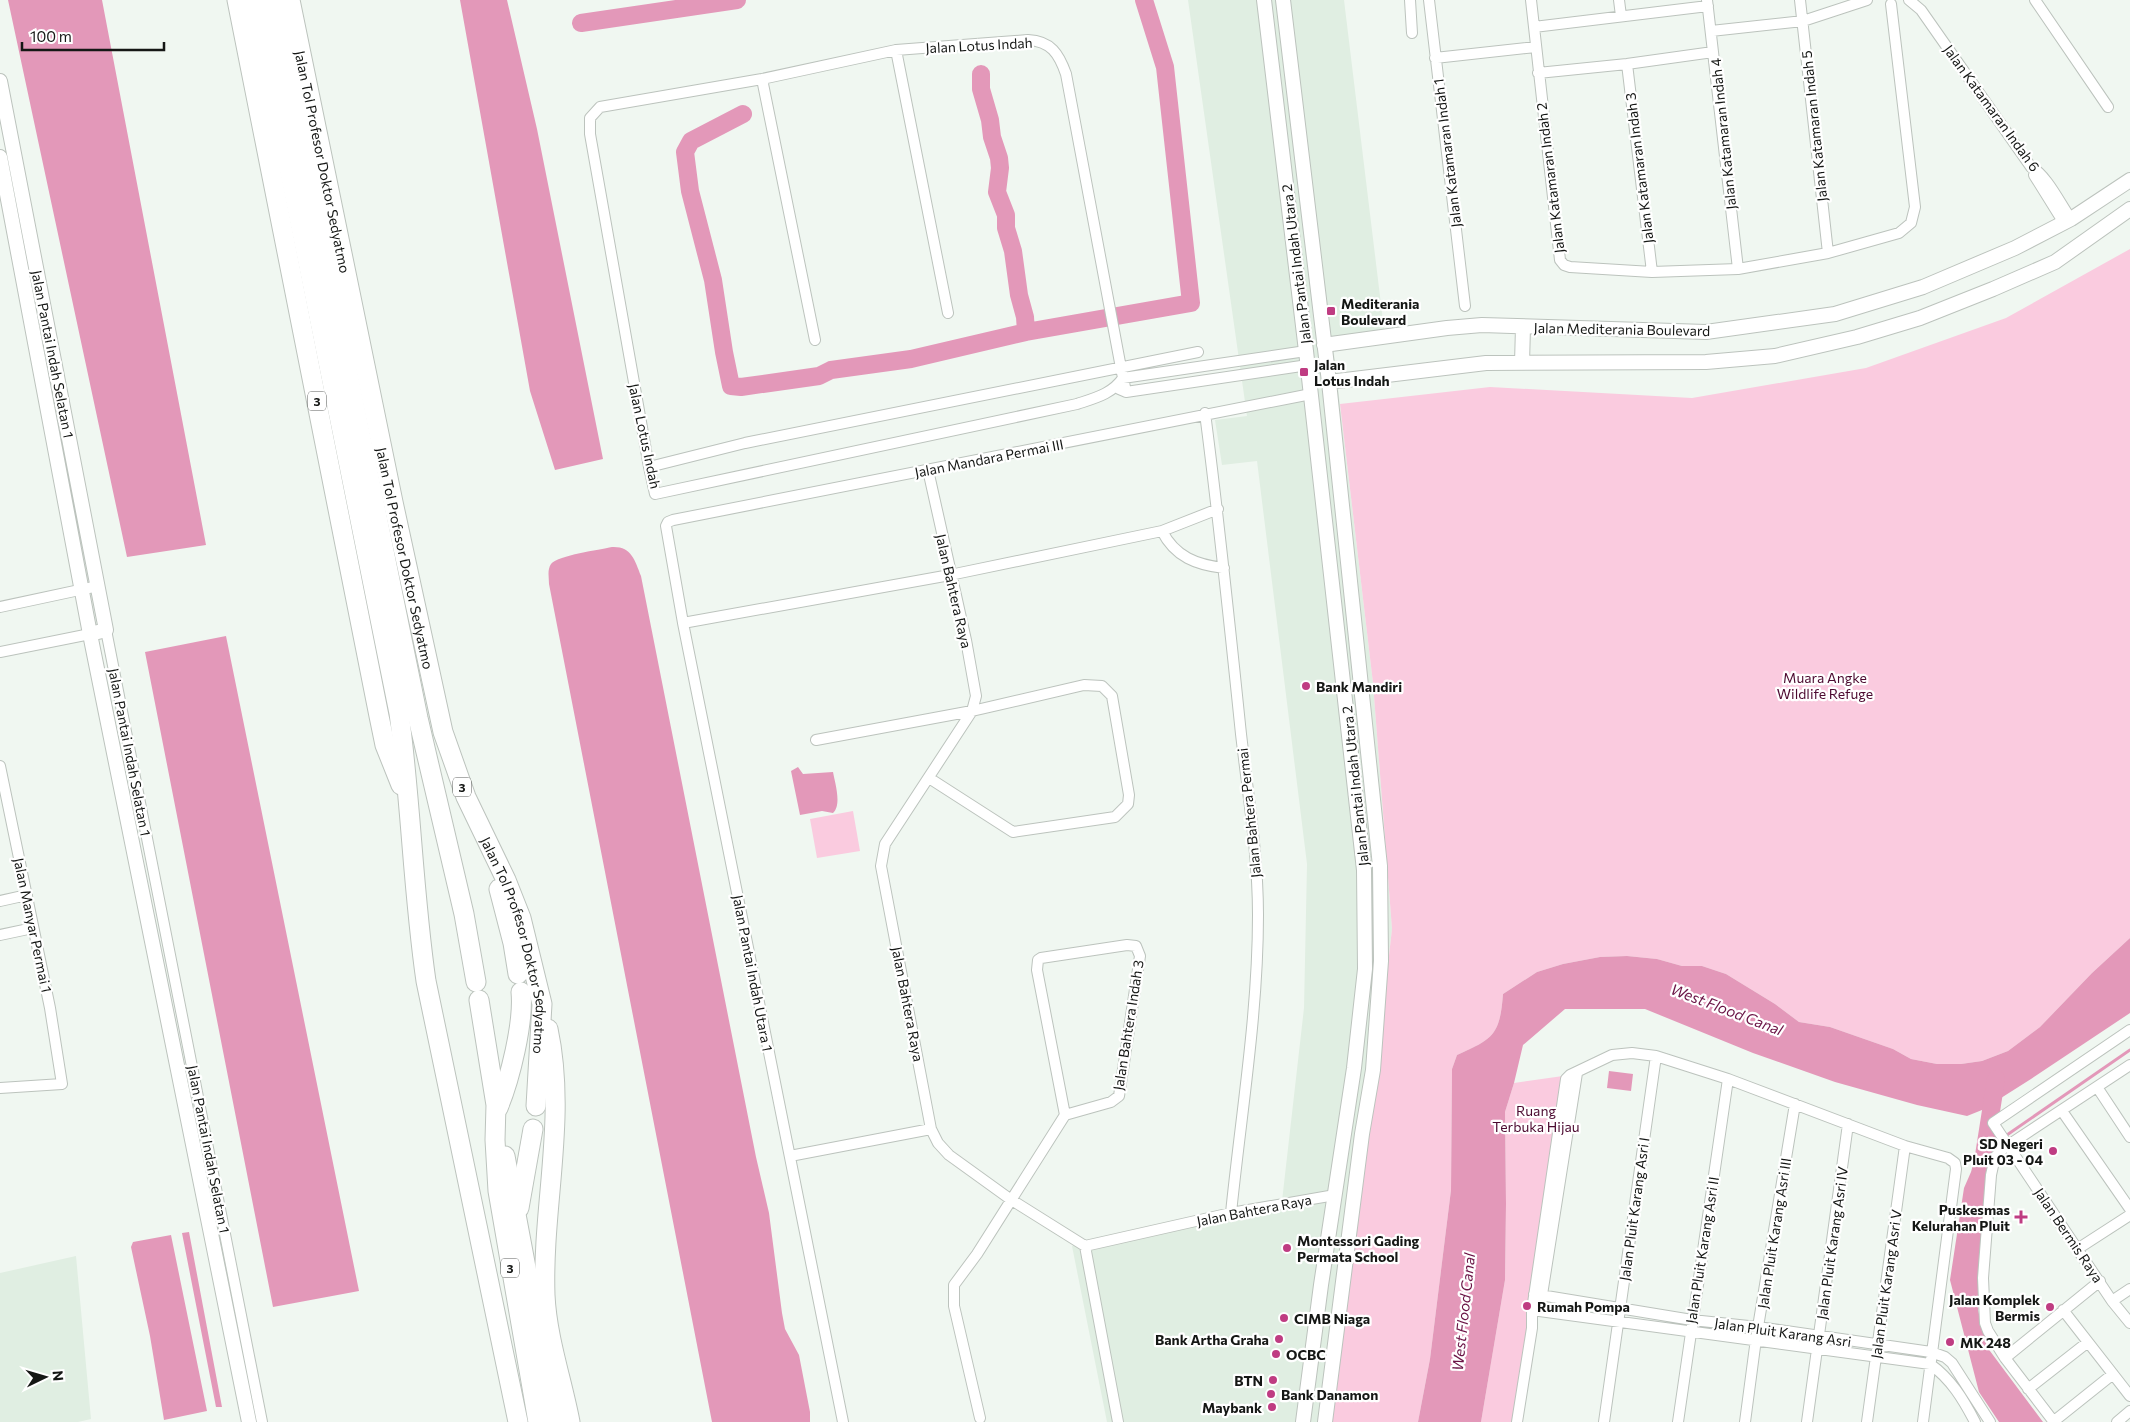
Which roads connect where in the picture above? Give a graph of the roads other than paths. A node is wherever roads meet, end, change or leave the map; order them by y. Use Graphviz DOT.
graph roads {
  1 [pos="237,0"];
  2 [pos="255,0"];
  3 [pos="272,0"];
  4 [pos="290,0"];
  5 [pos="1264,0"];
  6 [pos="1283,0"];
  7 [pos="1410,0"];
  8 [pos="1429,0"];
  9 [pos="1531,0"];
  10 [pos="1619,0"];
  11 [pos="1800,0"];
  12 [pos="1867,0"];
  13 [pos="1908,0"];
  14 [pos="2036,0"];
  15 [pos="1889,2"];
  16 [pos="1707,3"];
  17 [pos="1620,16"];
  18 [pos="1802,21"];
  19 [pos="1534,27"];
  20 [pos="1711,31"];
  21 [pos="1412,33"];
  22 [pos="1536,48"];
  23 [pos="896,50"];
  24 [pos="1713,52"];
  25 [pos="1435,58"];
  26 [pos="1626,64"];
  27 [pos="1538,73"];
  28 [pos="762,79"];
  29 [pos="0,81"];
  30 [pos="2108,107"];
  31 [pos="0,157"];
  32 [pos="2130,180"];
  33 [pos="2130,208"];
  34 [pos="2067,221"];
  35 [pos="1828,253"];
  36 [pos="1738,269"];
  37 [pos="1652,272"];
  38 [pos="1319,306"];
  39 [pos="1466,306"];
  40 [pos="948,313"];
  41 [pos="1523,327"];
  42 [pos="815,340"];
  43 [pos="1324,346"];
  44 [pos="1306,351"];
  45 [pos="1198,352"];
  46 [pos="1522,363"];
  47 [pos="1308,365"];
  48 [pos="1122,373"];
  49 [pos="1329,382"];
  50 [pos="1121,390"];
  51 [pos="1311,394"];
  52 [pos="1206,414"];
  53 [pos="649,467"];
  54 [pos="928,470"];
  55 [pos="1218,509"];
  56 [pos="667,524"];
  57 [pos="1162,531"];
  58 [pos="1224,568"];
  59 [pos="950,575"];
  60 [pos="98,586"];
  61 [pos="82,590"];
  62 [pos="0,607"];
  63 [pos="683,623"];
  64 [pos="106,630"];
  65 [pos="90,634"];
  66 [pos="0,652"];
  67 [pos="972,711"];
  68 [pos="816,740"];
  69 [pos="0,766"];
  70 [pos="929,778"];
  71 [pos="407,798"];
  72 [pos="486,840"];
  73 [pos="27,896"];
  74 [pos="0,901"];
  75 [pos="33,928"];
  76 [pos="0,935"];
  77 [pos="542,1004"];
  78 [pos="2130,1030"];
  79 [pos="1656,1056"];
  80 [pos="2130,1065"];
  81 [pos="1728,1079"];
  82 [pos="2097,1087"];
  83 [pos="0,1088"];
  84 [pos="1795,1104"];
  85 [pos="536,1106"];
  86 [pos="2062,1111"];
  87 [pos="496,1114"];
  88 [pos="1064,1116"];
  89 [pos="1848,1124"];
  90 [pos="533,1129"];
  91 [pos="931,1130"];
  92 [pos="2130,1137"];
  93 [pos="2007,1144"];
  94 [pos="1905,1146"];
  95 [pos="790,1156"];
  96 [pos="1335,1195"];
  97 [pos="1010,1199"];
  98 [pos="2130,1209"];
  99 [pos="1231,1213"];
  100 [pos="2130,1215"];
  101 [pos="517,1219"];
  102 [pos="1085,1246"];
  103 [pos="2079,1248"];
  104 [pos="2100,1281"];
  105 [pos="2130,1289"];
  106 [pos="1538,1295"];
  107 [pos="2112,1301"];
  108 [pos="1620,1309"];
  109 [pos="2063,1310"];
  110 [pos="1535,1311"];
  111 [pos="1692,1320"];
  112 [pos="1618,1322"];
  113 [pos="2130,1323"];
  114 [pos="1758,1327"];
  115 [pos="1690,1333"];
  116 [pos="1756,1340"];
  117 [pos="2088,1342"];
  118 [pos="1818,1343"];
  119 [pos="1877,1344"];
  120 [pos="1932,1352"];
  121 [pos="1876,1357"];
  122 [pos="2005,1358"];
  123 [pos="1930,1364"];
  124 [pos="2113,1374"];
  125 [pos="2028,1390"];
  126 [pos="2130,1396"];
  127 [pos="2130,1411"];
  128 [pos="980,1418"];
  129 [pos="249,1422"];
  130 [pos="262,1422"];
  131 [pos="518,1422"];
  132 [pos="538,1422"];
  133 [pos="555,1422"];
  134 [pos="570,1422"];
  135 [pos="843,1422"];
  136 [pos="1118,1422"];
  137 [pos="1303,1422"];
  138 [pos="1325,1422"];
  139 [pos="1517,1422"];
  140 [pos="1604,1422"];
  141 [pos="1678,1422"];
  142 [pos="1745,1422"];
  143 [pos="1807,1422"];
  144 [pos="1867,1422"];
  145 [pos="1923,1422"];
  146 [pos="1975,1422"];
  147 [pos="1990,1422"];
  148 [pos="2053,1422"];
  149 [pos="2117,1422"];
  1 -- 71 [label="highway, 3"];
  2 -- 71 [label="highway, 3"];
  3 -- 87 [label="highway, Jalan Tol Profesor Doktor Sedyatmo / 3"];
  4 -- 72 [label="highway, Jalan Tol Profesor Doktor Sedyatmo / 3"];
  5 -- 44 [label="street, Jalan Pantai Indah Utara 2"];
  6 -- 38 [label="street, Jalan Pantai Indah Utara 2"];
  7 -- 21 [label="street"];
  8 -- 25 [label="street, Jalan Katamaran Indah 1"];
  9 -- 19 [label="street, Jalan Katamaran Indah 2"];
  10 -- 17 [label="street"];
  11 -- 18 [label="street, Jalan Katamaran Indah 5"];
  12 -- 18 [label="street"];
  13 -- 15 [label="street"];
  13 -- 34 [label="street, Jalan Katamaran Indah 6"];
  14 -- 30 [label="street"];
  15 -- 35 [label="street, Jalan Katamaran Indah 2"];
  16 -- 17 [label="street"];
  16 -- 20 [label="street, Jalan Katamaran Indah 4"];
  17 -- 19 [label="street"];
  18 -- 20 [label="street"];
  18 -- 35 [label="street, Jalan Katamaran Indah 5"];
  19 -- 22 [label="street, Jalan Katamaran Indah 2"];
  20 -- 24 [label="street, Jalan Katamaran Indah 4"];
  22 -- 25 [label="street"];
  22 -- 27 [label="street, Jalan Katamaran Indah 2"];
  23 -- 28 [label="street, Jalan Lotus Indah"];
  23 -- 40 [label="street"];
  23 -- 48 [label="street, Jalan Lotus Indah"];
  24 -- 26 [label="street"];
  24 -- 36 [label="street, Jalan Katamaran Indah 4"];
  25 -- 39 [label="street, Jalan Katamaran Indah 1"];
  26 -- 27 [label="street"];
  26 -- 37 [label="street, Jalan Katamaran Indah 3"];
  27 -- 37 [label="street, Jalan Katamaran Indah 2"];
  28 -- 42 [label="street"];
  28 -- 53 [label="street, Jalan Lotus Indah"];
  29 -- 60 [label="street, Jalan Pantai Indah Selatan 1"];
  31 -- 61 [label="street, Jalan Pantai Indah Selatan 1"];
  32 -- 34 [label="street, Jalan Mediterania Boulevard"];
  33 -- 46 [label="street"];
  34 -- 41 [label="street, Jalan Mediterania Boulevard"];
  35 -- 36 [label="street, Jalan Katamaran Indah 2"];
  36 -- 37 [label="street, Jalan Katamaran Indah 2"];
  38 -- 43 [label="street, Jalan Pantai Indah Utara 2"];
  38 -- 47 [label="street"];
  41 -- 43 [label="street, Jalan Mediterania Boulevard"];
  41 -- 46 [label="street"];
  43 -- 49 [label="street, Jalan Pantai Indah Utara 2"];
  44 -- 47 [label="street, Jalan Pantai Indah Utara 2"];
  44 -- 48 [label="street"];
  45 -- 48 [label="street"];
  46 -- 49 [label="street"];
  47 -- 50 [label="street, Jalan Lotus Indah"];
  47 -- 51 [label="street, Jalan Pantai Indah Utara 2"];
  48 -- 50 [label="street, Jalan Lotus Indah"];
  48 -- 53 [label="street"];
  49 -- 138 [label="street, Jalan Pantai Indah Utara 2"];
  50 -- 53 [label="street, Jalan Lotus Indah"];
  51 -- 52 [label="street, Jalan Mandara Permai III"];
  51 -- 96 [label="street, Jalan Pantai Indah Utara 2"];
  52 -- 54 [label="street, Jalan Mandara Permai III"];
  52 -- 55 [label="street, Jalan Bahtera Permai"];
  54 -- 56 [label="street, Jalan Mandara Permai III"];
  54 -- 59 [label="street, Jalan Bahtera Raya"];
  55 -- 57 [label="street"];
  55 -- 58 [label="street, Jalan Bahtera Permai"];
  56 -- 63 [label="street, Jalan Pantai Indah Utara 1"];
  57 -- 58 [label="street"];
  57 -- 59 [label="street"];
  58 -- 99 [label="street, Jalan Bahtera Permai"];
  59 -- 63 [label="street"];
  59 -- 67 [label="street, Jalan Bahtera Raya"];
  60 -- 61 [label="street"];
  60 -- 64 [label="street, Jalan Pantai Indah Selatan 1"];
  61 -- 62 [label="street"];
  61 -- 65 [label="street, Jalan Pantai Indah Selatan 1"];
  63 -- 95 [label="street, Jalan Pantai Indah Utara 1"];
  64 -- 65 [label="street"];
  64 -- 130 [label="street, Jalan Pantai Indah Selatan 1"];
  65 -- 66 [label="street"];
  65 -- 129 [label="street, Jalan Pantai Indah Selatan 1"];
  67 -- 68 [label="street"];
  67 -- 70 [label="street, Jalan Bahtera Raya"];
  67 -- 70 [label="street"];
  69 -- 73 [label="street, Jalan Manyar Permai 1"];
  70 -- 91 [label="street, Jalan Bahtera Raya"];
  71 -- 131 [label="highway, 3"];
  72 -- 77 [label="highway, Jalan Tol Profesor Doktor Sedyatmo / 3"];
  72 -- 87 [label="highway"];
  73 -- 74 [label="street"];
  73 -- 75 [label="street, Jalan Manyar Permai 1"];
  75 -- 76 [label="street"];
  75 -- 83 [label="street, Jalan Manyar Permai 1"];
  77 -- 85 [label="highway, Jalan Tol Profesor Doktor Sedyatmo / 3"];
  77 -- 134 [label="highway"];
  78 -- 93 [label="street, Jalan Bermis Raya"];
  79 -- 81 [label="street"];
  79 -- 106 [label="street"];
  79 -- 108 [label="street, Jalan Pluit Karang Asri I"];
  80 -- 82 [label="street"];
  81 -- 84 [label="street"];
  81 -- 111 [label="street, Jalan Pluit Karang Asri II"];
  82 -- 86 [label="street"];
  82 -- 92 [label="street"];
  84 -- 89 [label="street"];
  84 -- 114 [label="street, Jalan Pluit Karang Asri III"];
  86 -- 93 [label="street"];
  86 -- 98 [label="street"];
  87 -- 101 [label="highway, Jalan Tol Profesor Doktor Sedyatmo / 3"];
  87 -- 132 [label="highway, Jalan Tol Profesor Doktor Sedyatmo / 3"];
  88 -- 88 [label="street, Jalan Bahtera Indah 3"];
  88 -- 97 [label="street"];
  89 -- 94 [label="street"];
  89 -- 118 [label="street, Jalan Pluit Karang Asri IV"];
  90 -- 101 [label="highway, Jalan Tol Profesor Doktor Sedyatmo / 3"];
  91 -- 95 [label="street"];
  91 -- 97 [label="street, Jalan Bahtera Raya"];
  93 -- 103 [label="street, Jalan Bermis Raya"];
  93 -- 122 [label="street"];
  94 -- 119 [label="street, Jalan Pluit Karang Asri V"];
  94 -- 120 [label="street"];
  95 -- 135 [label="street, Jalan Pantai Indah Utara 1"];
  96 -- 99 [label="street, Jalan Bahtera Raya"];
  96 -- 137 [label="street, Jalan Pantai Indah Utara 2"];
  97 -- 102 [label="street, Jalan Bahtera Raya"];
  97 -- 128 [label="street"];
  99 -- 102 [label="street, Jalan Bahtera Raya"];
  100 -- 103 [label="street"];
  101 -- 133 [label="highway, Jalan Tol Profesor Doktor Sedyatmo / 3"];
  102 -- 136 [label="street"];
  103 -- 104 [label="street, Jalan Bermis Raya"];
  104 -- 107 [label="street, Jalan Bermis Raya"];
  104 -- 109 [label="street"];
  105 -- 107 [label="street"];
  106 -- 108 [label="street, Jalan Pluit Karang Asri"];
  106 -- 110 [label="street"];
  107 -- 113 [label="street, Jalan Bermis Raya"];
  108 -- 111 [label="street, Jalan Pluit Karang Asri"];
  108 -- 112 [label="street, Jalan Pluit Karang Asri I"];
  109 -- 117 [label="street"];
  109 -- 122 [label="street"];
  110 -- 112 [label="street, Jalan Pluit Karang Asri"];
  110 -- 139 [label="street"];
  111 -- 114 [label="street, Jalan Pluit Karang Asri"];
  111 -- 115 [label="street, Jalan Pluit Karang Asri II"];
  112 -- 115 [label="street, Jalan Pluit Karang Asri"];
  112 -- 140 [label="street, Jalan Pluit Karang Asri I"];
  114 -- 116 [label="street, Jalan Pluit Karang Asri III"];
  114 -- 118 [label="street, Jalan Pluit Karang Asri"];
  115 -- 116 [label="street, Jalan Pluit Karang Asri"];
  115 -- 141 [label="street, Jalan Pluit Karang Asri II"];
  116 -- 118 [label="street, Jalan Pluit Karang Asri"];
  116 -- 142 [label="street, Jalan Pluit Karang Asri III"];
  117 -- 124 [label="street"];
  117 -- 125 [label="street"];
  118 -- 119 [label="street, Jalan Pluit Karang Asri"];
  118 -- 121 [label="street, Jalan Pluit Karang Asri"];
  118 -- 143 [label="street, Jalan Pluit Karang Asri IV"];
  119 -- 120 [label="street, Jalan Pluit Karang Asri"];
  119 -- 121 [label="street, Jalan Pluit Karang Asri V"];
  120 -- 123 [label="street"];
  120 -- 147 [label="street, Jalan Pluit Karang Asri"];
  121 -- 123 [label="street, Jalan Pluit Karang Asri"];
  121 -- 144 [label="street, Jalan Pluit Karang Asri V"];
  122 -- 125 [label="street"];
  123 -- 145 [label="street"];
  123 -- 146 [label="street"];
  124 -- 126 [label="street"];
  124 -- 148 [label="street"];
  125 -- 148 [label="street"];
  127 -- 149 [label="street"];
}
